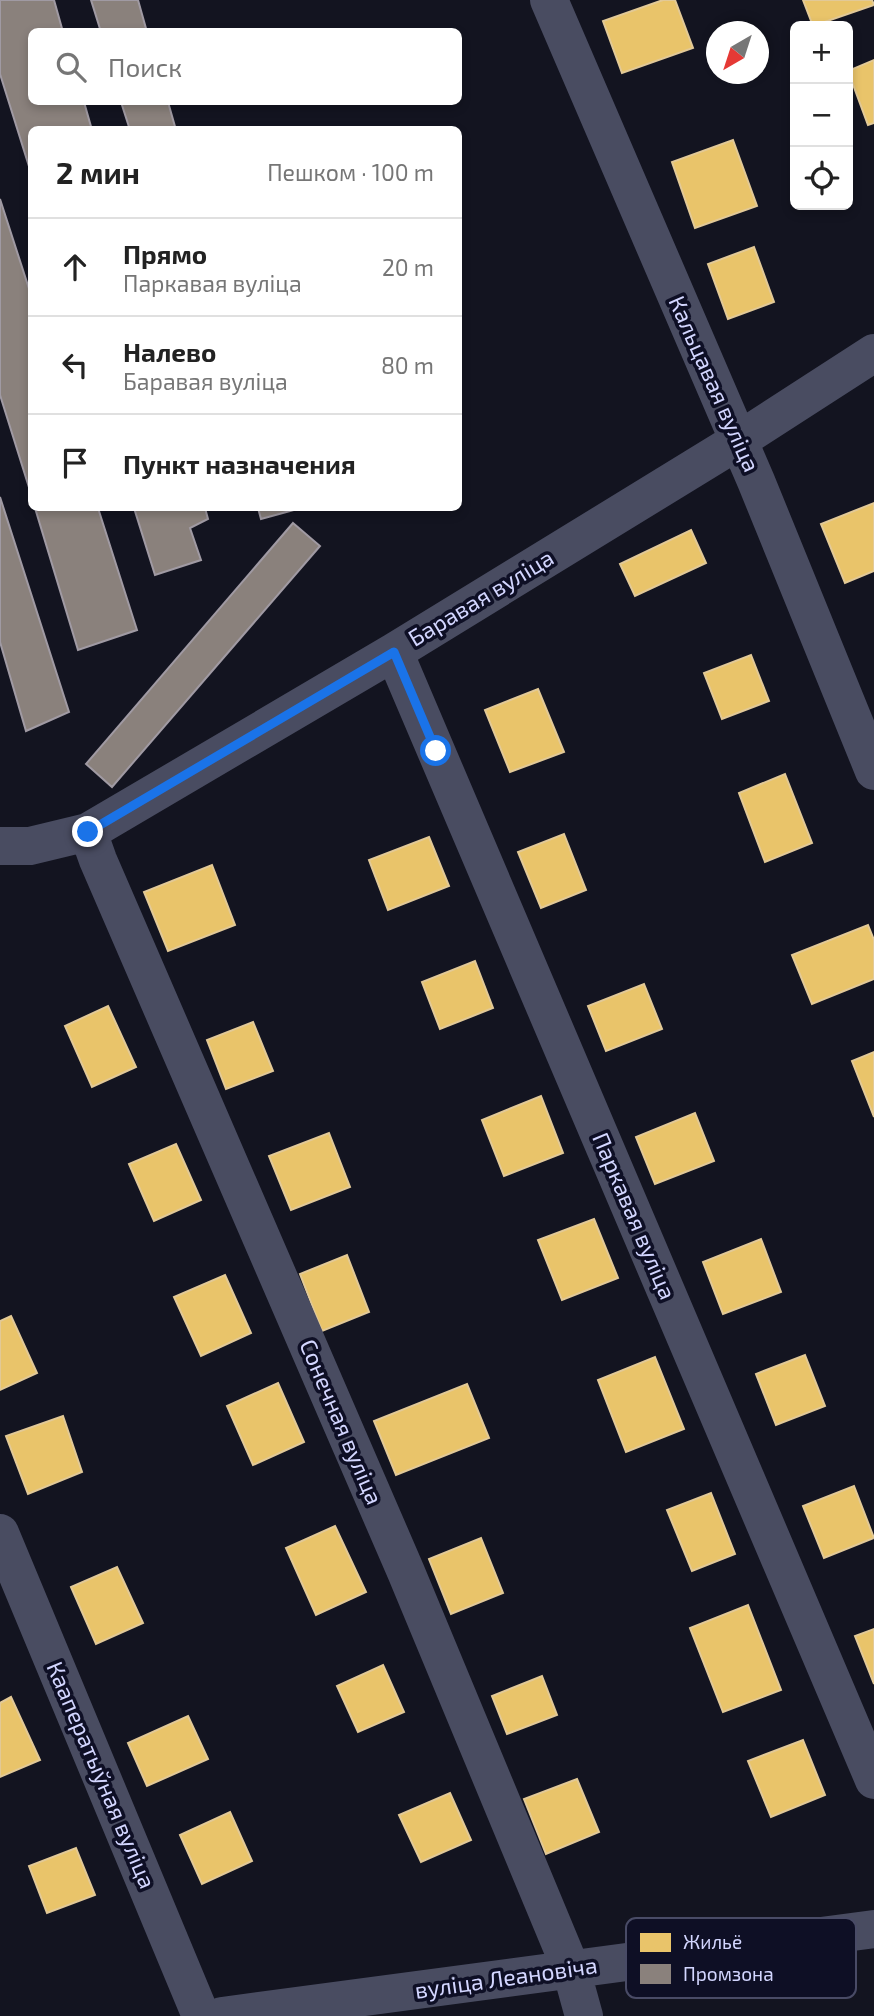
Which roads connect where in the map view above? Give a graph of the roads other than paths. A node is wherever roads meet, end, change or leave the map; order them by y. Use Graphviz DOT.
graph roads {
  1 [pos="549,0"];
  2 [pos="874,353"];
  3 [pos="738,441"];
  4 [pos="394,652"];
  5 [pos="874,771"];
  6 [pos="88,832"];
  7 [pos="0,846"];
  8 [pos="0,1533"];
  9 [pos="874,1780"];
  10 [pos="874,1929"];
  11 [pos="856,1931"];
  12 [pos="626,1962"];
  13 [pos="571,1969"];
  14 [pos="201,2016"];
  15 [pos="222,2016"];
  16 [pos="584,2016"];
  1 -- 3 [label="street, Кальцавая вуліца"];
  2 -- 3 [label="street, Баравая вуліца"];
  3 -- 4 [label="street, Баравая вуліца"];
  3 -- 5 [label="street, Кальцавая вуліца"];
  4 -- 6 [label="street, Баравая вуліца"];
  4 -- 9 [label="street, Паркавая вуліца"];
  6 -- 7 [label="street, Баравая вуліца"];
  6 -- 13 [label="street, Сонечная вуліца"];
  8 -- 14 [label="street, Кааператыўная вуліца"];
  10 -- 11 [label="street, вуліца Леановіча"];
  12 -- 13 [label="street, вуліца Леановіча"];
  13 -- 15 [label="street, вуліца Леановіча"];
  13 -- 16 [label="street, Сонечная вуліца"];
}
